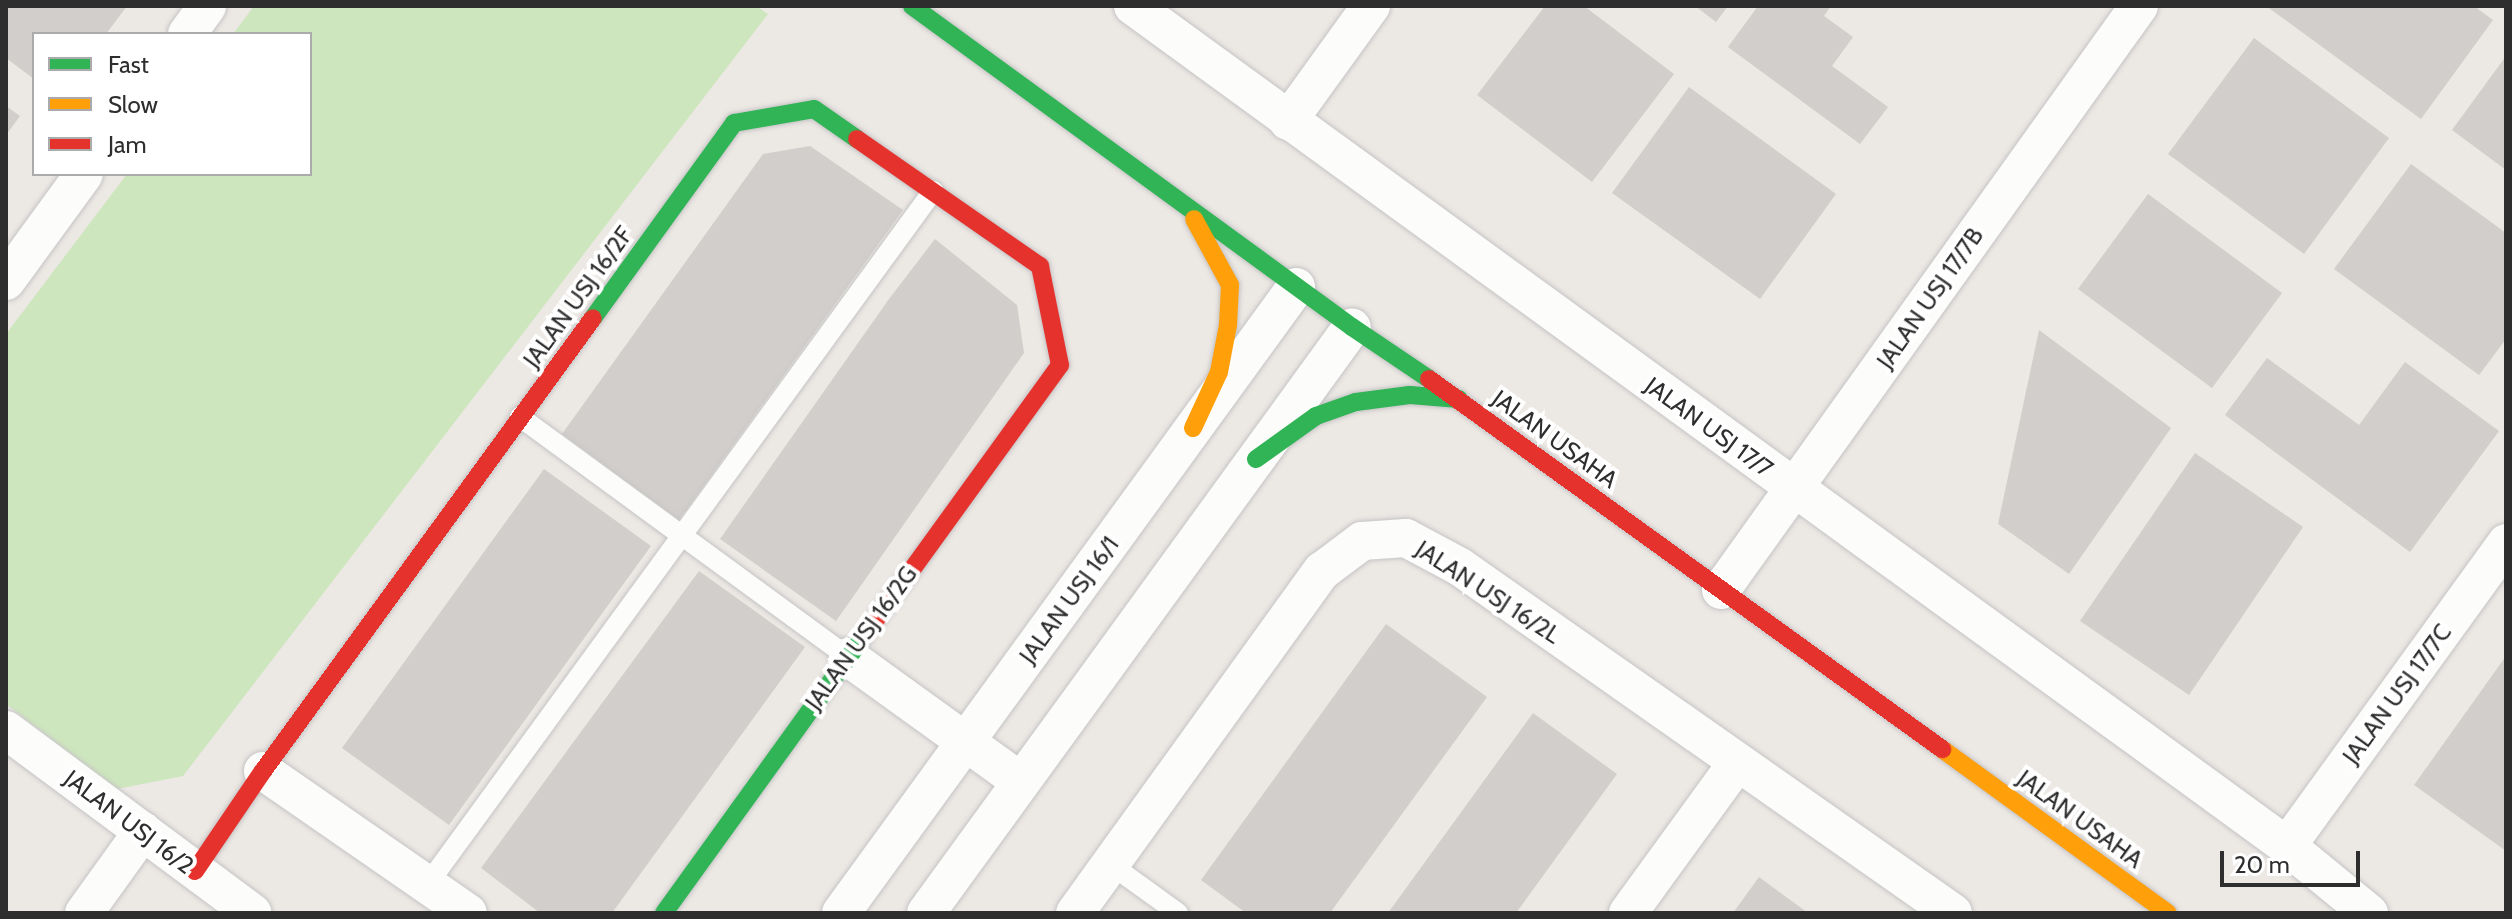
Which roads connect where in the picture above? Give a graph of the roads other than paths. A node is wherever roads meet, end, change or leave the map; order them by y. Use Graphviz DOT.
graph roads {
  1 [pos="207,6"];
  2 [pos="912,6"];
  3 [pos="1133,6"];
  4 [pos="1371,6"];
  5 [pos="2139,6"];
  6 [pos="188,32"];
  7 [pos="1288,121"];
  8 [pos="83,176"];
  9 [pos="933,191"];
  10 [pos="1189,209"];
  11 [pos="6,281"];
  12 [pos="1296,287"];
  13 [pos="1352,327"];
  14 [pos="1060,365"];
  15 [pos="1459,399"];
  16 [pos="520,417"];
  17 [pos="1193,428"];
  18 [pos="1256,459"];
  19 [pos="1794,489"];
  20 [pos="682,535"];
  21 [pos="2506,543"];
  22 [pos="1721,590"];
  23 [pos="848,657"];
  24 [pos="6,730"];
  25 [pos="965,742"];
  26 [pos="1737,763"];
  27 [pos="263,771"];
  28 [pos="1021,782"];
  29 [pos="143,831"];
  30 [pos="2287,846"];
  31 [pos="1110,864"];
  32 [pos="195,871"];
  33 [pos="427,885"];
  34 [pos="84,913"];
  35 [pos="252,913"];
  36 [pos="468,913"];
  37 [pos="664,913"];
  38 [pos="841,913"];
  39 [pos="926,913"];
  40 [pos="1075,913"];
  41 [pos="1178,913"];
  42 [pos="1628,913"];
  43 [pos="1953,913"];
  44 [pos="2168,913"];
  45 [pos="2369,913"];
  1 -- 6 [label="street"];
  2 -- 10 [label="street, JALAN USAHA"];
  3 -- 7 [label="street, JALAN USJ 17/7"];
  4 -- 7 [label="street"];
  5 -- 19 [label="street, JALAN USJ 17/7B"];
  7 -- 19 [label="street, JALAN USJ 17/7"];
  8 -- 11 [label="street"];
  9 -- 14 [label="street, JALAN USJ 16/2F"];
  9 -- 16 [label="street, JALAN USJ 16/2F"];
  9 -- 20 [label="lane"];
  10 -- 12 [label="street, JALAN USAHA"];
  10 -- 17 [label="street"];
  12 -- 13 [label="street, JALAN USAHA"];
  12 -- 17 [label="street, JALAN USJ 16/1"];
  13 -- 15 [label="street, JALAN USAHA"];
  13 -- 18 [label="street"];
  14 -- 23 [label="street, JALAN USJ 16/2G"];
  15 -- 18 [label="street"];
  15 -- 22 [label="street, JALAN USAHA"];
  16 -- 20 [label="lane"];
  16 -- 27 [label="street, JALAN USJ 16/2F"];
  17 -- 25 [label="street, JALAN USJ 16/1"];
  18 -- 28 [label="street"];
  19 -- 22 [label="street, JALAN USJ 17/7B"];
  19 -- 30 [label="street, JALAN USJ 17/7"];
  20 -- 23 [label="lane"];
  20 -- 33 [label="lane"];
  21 -- 30 [label="street, JALAN USJ 17/7C"];
  22 -- 44 [label="street, JALAN USAHA"];
  23 -- 25 [label="street"];
  23 -- 37 [label="street, JALAN USJ 16/2G"];
  24 -- 29 [label="street, JALAN USJ 16/2"];
  25 -- 28 [label="street"];
  25 -- 38 [label="street, JALAN USJ 16/1"];
  26 -- 31 [label="street, JALAN USJ 16/2L"];
  26 -- 42 [label="street"];
  26 -- 43 [label="street, JALAN USJ 16/2L"];
  27 -- 32 [label="street, JALAN USJ 16/2F"];
  27 -- 33 [label="street"];
  28 -- 39 [label="street"];
  29 -- 32 [label="street, JALAN USJ 16/2"];
  29 -- 34 [label="street"];
  30 -- 45 [label="street, JALAN USJ 17/7"];
  31 -- 40 [label="street, JALAN USJ 16/2L"];
  31 -- 41 [label="lane"];
  32 -- 35 [label="street, JALAN USJ 16/2"];
  33 -- 36 [label="street"];
}
